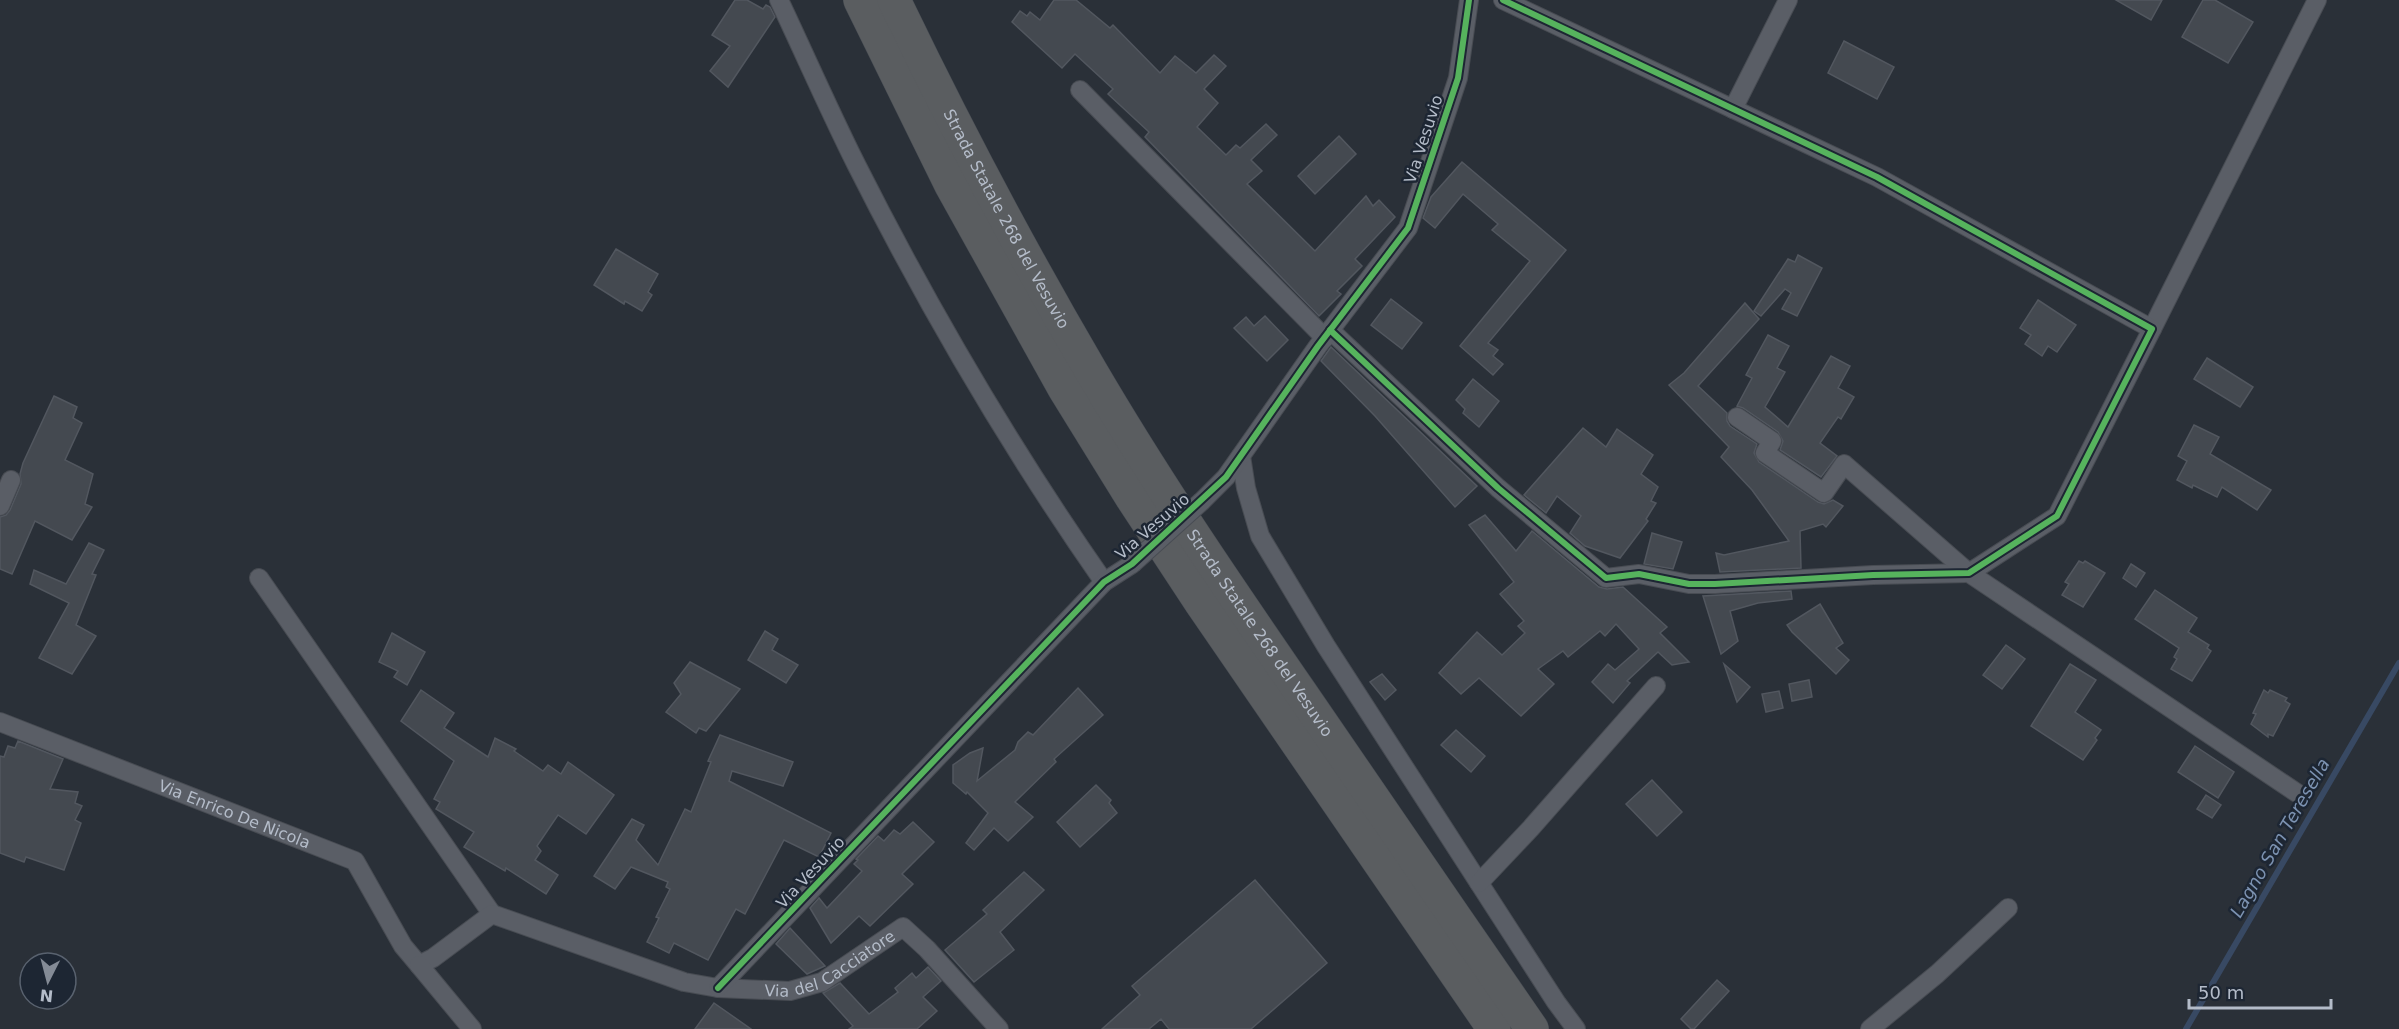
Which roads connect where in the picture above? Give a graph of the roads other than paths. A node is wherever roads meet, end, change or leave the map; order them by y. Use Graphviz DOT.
graph roads {
  1 [pos="779,0"];
  2 [pos="860,0"];
  3 [pos="894,0"];
  4 [pos="1469,0"];
  5 [pos="1503,0"];
  6 [pos="1788,0"];
  7 [pos="2317,0"];
  8 [pos="1080,90"];
  9 [pos="1733,109"];
  10 [pos="2151,329"];
  11 [pos="1328,334"];
  12 [pos="1737,417"];
  13 [pos="1242,456"];
  14 [pos="12,480"];
  15 [pos="0,506"];
  16 [pos="1969,573"];
  17 [pos="259,578"];
  18 [pos="1104,582"];
  19 [pos="1656,686"];
  20 [pos="0,722"];
  21 [pos="2297,793"];
  22 [pos="1479,883"];
  23 [pos="2008,908"];
  24 [pos="488,917"];
  25 [pos="426,961"];
  26 [pos="718,988"];
  27 [pos="472,1029"];
  28 [pos="999,1029"];
  29 [pos="1494,1029"];
  30 [pos="1532,1029"];
  31 [pos="1576,1029"];
  32 [pos="1870,1029"];
  1 -- 18 [label="street"];
  2 -- 29 [label="highway, Strada Statale 268 del Vesuvio"];
  3 -- 30 [label="highway, Strada Statale 268 del Vesuvio"];
  4 -- 11 [label="street, Via Vesuvio"];
  5 -- 9 [label="street"];
  6 -- 9 [label="street"];
  7 -- 10 [label="street"];
  8 -- 11 [label="street"];
  9 -- 10 [label="street"];
  10 -- 16 [label="street"];
  11 -- 13 [label="street, Via Vesuvio"];
  11 -- 16 [label="street"];
  12 -- 16 [label="street"];
  13 -- 18 [label="street, Via Vesuvio, bridge"];
  13 -- 22 [label="street"];
  14 -- 15 [label="street"];
  16 -- 21 [label="street"];
  17 -- 24 [label="street"];
  18 -- 26 [label="street, Via Vesuvio"];
  19 -- 22 [label="street"];
  20 -- 25 [label="street, Via Enrico De Nicola"];
  22 -- 31 [label="street"];
  23 -- 32 [label="street"];
  24 -- 25 [label="street"];
  24 -- 26 [label="street"];
  25 -- 27 [label="street, Via Enrico De Nicola"];
  26 -- 28 [label="street, Via del Cacciatore"];
}
